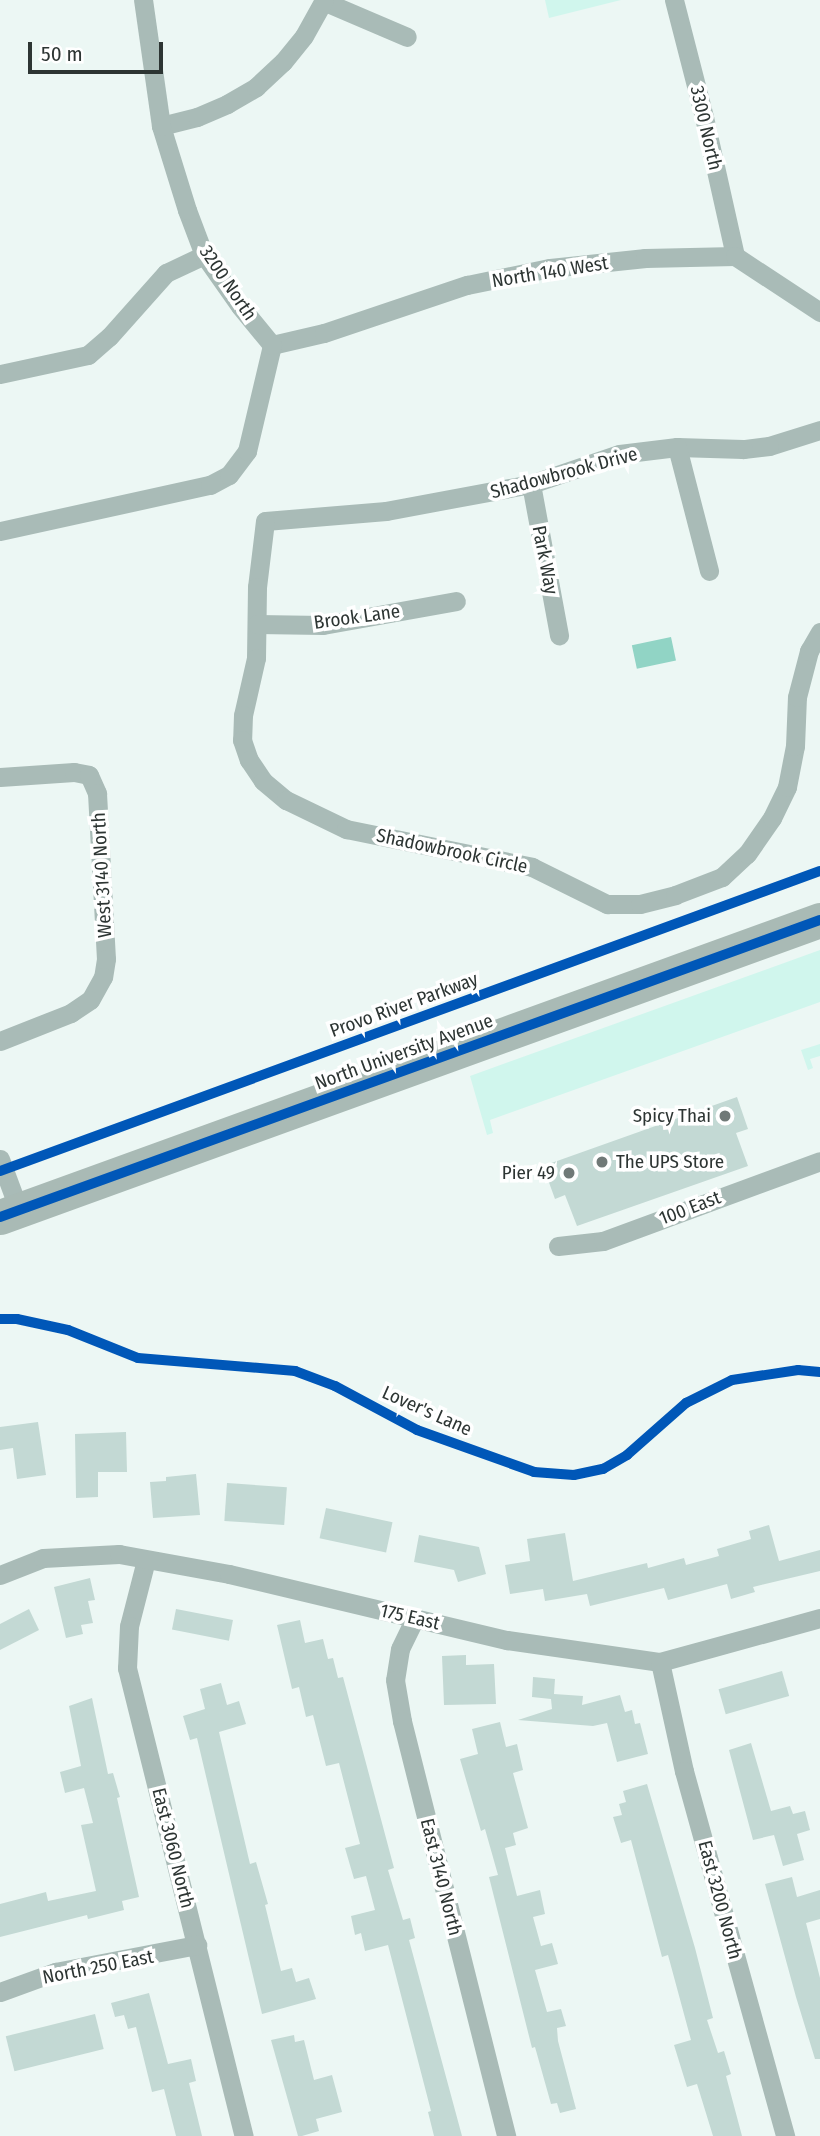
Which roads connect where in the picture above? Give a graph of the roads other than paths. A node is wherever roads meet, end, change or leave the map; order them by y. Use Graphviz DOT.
graph roads {
  1 [pos="143,0"];
  2 [pos="674,0"];
  3 [pos="323,1"];
  4 [pos="407,37"];
  5 [pos="162,126"];
  6 [pos="204,255"];
  7 [pos="735,256"];
  8 [pos="820,312"];
  9 [pos="272,345"];
  10 [pos="0,374"];
  11 [pos="820,429"];
  12 [pos="677,447"];
  13 [pos="531,484"];
  14 [pos="265,521"];
  15 [pos="0,531"];
  16 [pos="709,571"];
  17 [pos="456,601"];
  18 [pos="257,624"];
  19 [pos="820,632"];
  20 [pos="559,635"];
  21 [pos="0,777"];
  22 [pos="820,920"];
  23 [pos="0,1041"];
  24 [pos="0,1159"];
  25 [pos="820,1161"];
  26 [pos="9,1214"];
  27 [pos="558,1246"];
  28 [pos="146,1560"];
  29 [pos="0,1574"];
  30 [pos="415,1618"];
  31 [pos="820,1618"];
  32 [pos="660,1662"];
  33 [pos="197,1945"];
  34 [pos="0,1992"];
  35 [pos="244,2136"];
  36 [pos="506,2136"];
  37 [pos="785,2136"];
  1 -- 5 [label="street, 3200 North"];
  2 -- 7 [label="street, 3300 North"];
  3 -- 4 [label="street"];
  3 -- 5 [label="street"];
  5 -- 6 [label="street, 3200 North"];
  6 -- 9 [label="street, 3200 North"];
  6 -- 10 [label="street"];
  7 -- 8 [label="street"];
  7 -- 9 [label="street, North 140 West"];
  9 -- 15 [label="street"];
  11 -- 12 [label="street, Shadowbrook Drive"];
  12 -- 13 [label="street, Shadowbrook Drive"];
  12 -- 16 [label="street"];
  13 -- 14 [label="street, Shadowbrook Drive"];
  13 -- 20 [label="street, Park Way"];
  14 -- 18 [label="street, Shadowbrook Circle"];
  17 -- 18 [label="street, Brook Lane"];
  18 -- 19 [label="street, Shadowbrook Circle"];
  21 -- 23 [label="street, West 3140 North"];
  22 -- 26 [label="highway, North University Avenue"];
  24 -- 26 [label="street"];
  25 -- 27 [label="street, 100 East"];
  28 -- 29 [label="street, 175 East"];
  28 -- 30 [label="street, 175 East"];
  28 -- 33 [label="street, East 3060 North"];
  30 -- 32 [label="street, 175 East"];
  30 -- 36 [label="street, East 3140 North"];
  31 -- 32 [label="street, 175 East"];
  32 -- 37 [label="street, East 3200 North"];
  33 -- 34 [label="street, North 250 East"];
  33 -- 35 [label="street, East 3060 North"];
}
